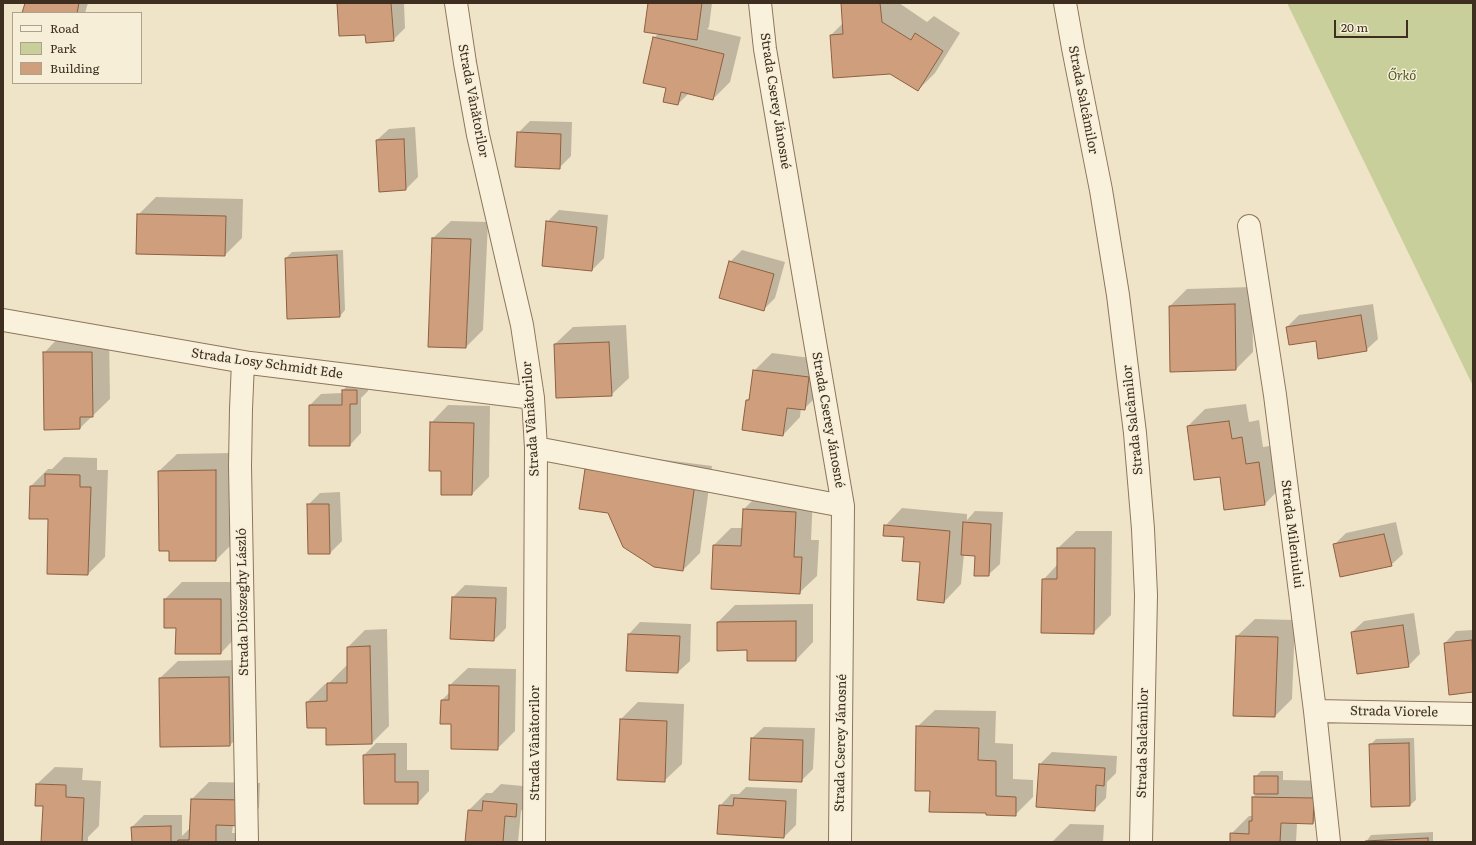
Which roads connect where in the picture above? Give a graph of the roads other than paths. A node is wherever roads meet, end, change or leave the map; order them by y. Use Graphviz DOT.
graph roads {
  1 [pos="456,3"];
  2 [pos="760,3"];
  3 [pos="1065,3"];
  4 [pos="1249,226"];
  5 [pos="3,320"];
  6 [pos="243,362"];
  7 [pos="533,398"];
  8 [pos="536,448"];
  9 [pos="843,506"];
  10 [pos="1314,711"];
  11 [pos="1473,714"];
  12 [pos="248,842"];
  13 [pos="534,842"];
  14 [pos="840,842"];
  15 [pos="1141,842"];
  16 [pos="1328,842"];
  1 -- 7 [label="street, Strada Vânătorilor"];
  2 -- 9 [label="street, Strada Cserey Jánosné"];
  3 -- 15 [label="street, Strada Salcâmilor"];
  4 -- 10 [label="street, Strada Mileniului"];
  5 -- 6 [label="street, Strada Losy Schmidt Ede"];
  6 -- 7 [label="street, Strada Losy Schmidt Ede"];
  6 -- 12 [label="street, Strada Diószeghy László"];
  7 -- 8 [label="street, Strada Vânătorilor"];
  8 -- 9 [label="street"];
  8 -- 13 [label="street, Strada Vânătorilor"];
  9 -- 14 [label="street, Strada Cserey Jánosné"];
  10 -- 11 [label="street, Strada Viorele"];
  10 -- 16 [label="street, Strada Mileniului"];
}
